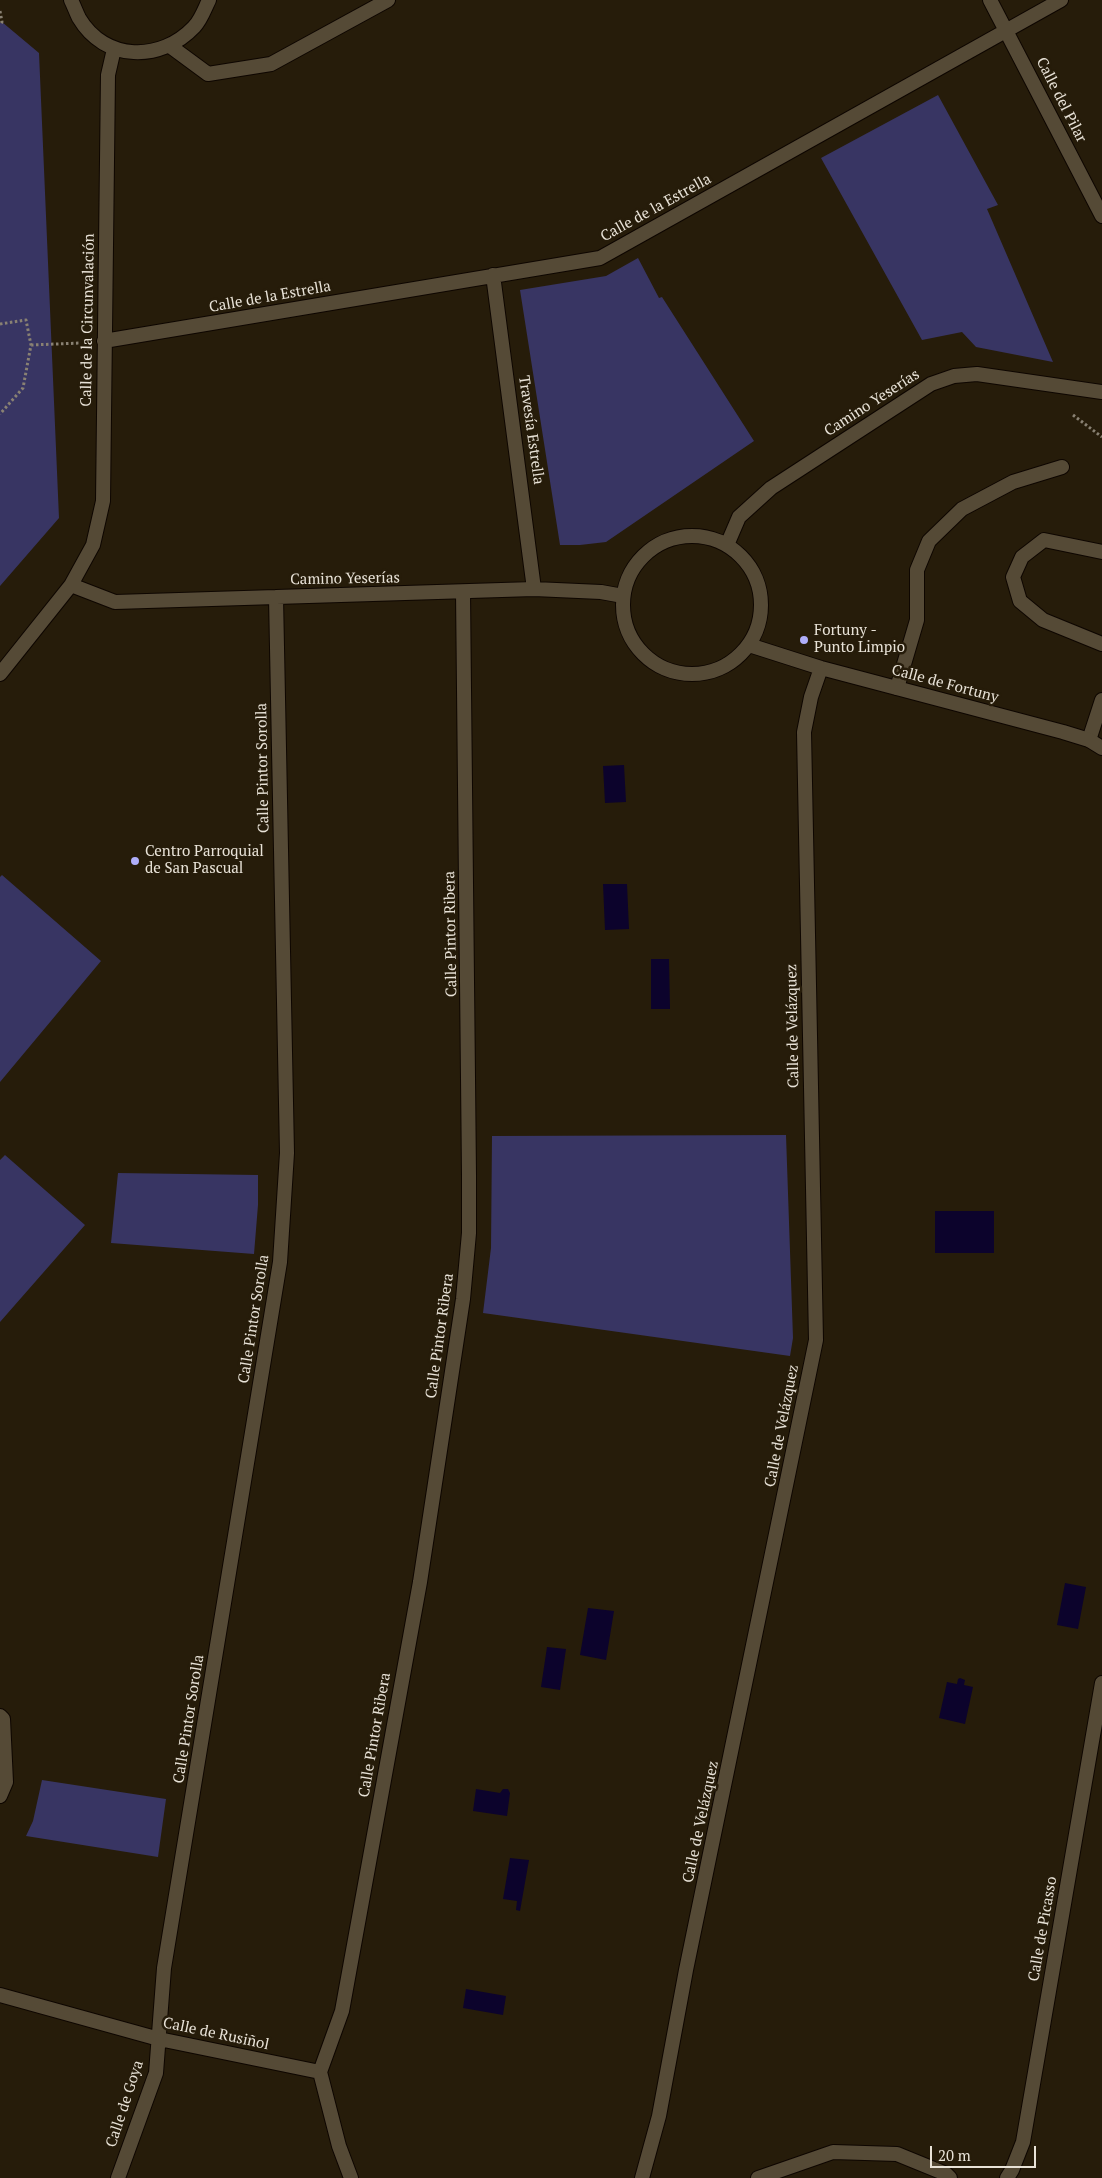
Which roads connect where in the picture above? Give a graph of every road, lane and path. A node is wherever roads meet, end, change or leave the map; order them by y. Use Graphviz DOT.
graph roads {
  1 [pos="71,0"];
  2 [pos="209,0"];
  3 [pos="388,0"];
  4 [pos="990,0"];
  5 [pos="1061,0"];
  6 [pos="0,11"];
  7 [pos="0,25"];
  8 [pos="1006,29"];
  9 [pos="170,46"];
  10 [pos="114,49"];
  11 [pos="1102,216"];
  12 [pos="493,275"];
  13 [pos="0,324"];
  14 [pos="104,341"];
  15 [pos="31,345"];
  16 [pos="1102,392"];
  17 [pos="0,414"];
  18 [pos="1062,467"];
  19 [pos="727,545"];
  20 [pos="1102,552"];
  21 [pos="71,585"];
  22 [pos="534,589"];
  23 [pos="463,592"];
  24 [pos="623,596"];
  25 [pos="276,597"];
  26 [pos="1102,644"];
  27 [pos="749,645"];
  28 [pos="821,668"];
  29 [pos="0,674"];
  30 [pos="897,688"];
  31 [pos="1102,700"];
  32 [pos="1089,740"];
  33 [pos="1102,748"];
  34 [pos="1102,1683"];
  35 [pos="0,1716"];
  36 [pos="0,1796"];
  37 [pos="0,1995"];
  38 [pos="159,2039"];
  39 [pos="320,2072"];
  40 [pos="118,2178"];
  41 [pos="351,2178"];
  42 [pos="642,2178"];
  43 [pos="758,2178"];
  44 [pos="950,2178"];
  45 [pos="1007,2178"];
  1 -- 10 [label="street"];
  2 -- 9 [label="street"];
  3 -- 9 [label="street"];
  4 -- 8 [label="street, Calle del Pilar"];
  5 -- 8 [label="street, Calle de la Estrella"];
  6 -- 7 [label="path"];
  8 -- 11 [label="street, Calle del Pilar"];
  8 -- 12 [label="street, Calle de la Estrella"];
  9 -- 10 [label="street"];
  10 -- 14 [label="street, Calle de la Circunvalación"];
  12 -- 14 [label="street, Calle de la Estrella"];
  12 -- 22 [label="street, Travesía Estrella"];
  13 -- 15 [label="path"];
  14 -- 15 [label="path"];
  14 -- 21 [label="street, Calle de la Circunvalación"];
  15 -- 17 [label="path"];
  16 -- 19 [label="street, Camino Yeserías"];
  18 -- 30 [label="street"];
  19 -- 24 [label="street"];
  19 -- 27 [label="street"];
  20 -- 26 [label="street"];
  21 -- 25 [label="street, Camino Yeserías"];
  21 -- 29 [label="street, Calle de la Circunvalación"];
  22 -- 23 [label="street, Camino Yeserías"];
  22 -- 24 [label="street, Camino Yeserías"];
  23 -- 25 [label="street, Camino Yeserías"];
  23 -- 39 [label="street, Calle Pintor Ribera"];
  24 -- 27 [label="street"];
  25 -- 38 [label="street, Calle Pintor Sorolla"];
  27 -- 28 [label="street, Calle de Fortuny"];
  28 -- 30 [label="street, Calle de Fortuny"];
  28 -- 42 [label="street, Calle de Velázquez"];
  30 -- 32 [label="street, Calle de Fortuny"];
  31 -- 32 [label="street"];
  32 -- 33 [label="street, Calle de Fortuny"];
  34 -- 45 [label="street, Calle de Picasso"];
  35 -- 36 [label="street"];
  37 -- 38 [label="street, Calle de Rusiñol"];
  38 -- 39 [label="street, Calle de Rusiñol"];
  38 -- 40 [label="street, Calle de Goya"];
  39 -- 41 [label="street"];
  43 -- 44 [label="street"];
}
